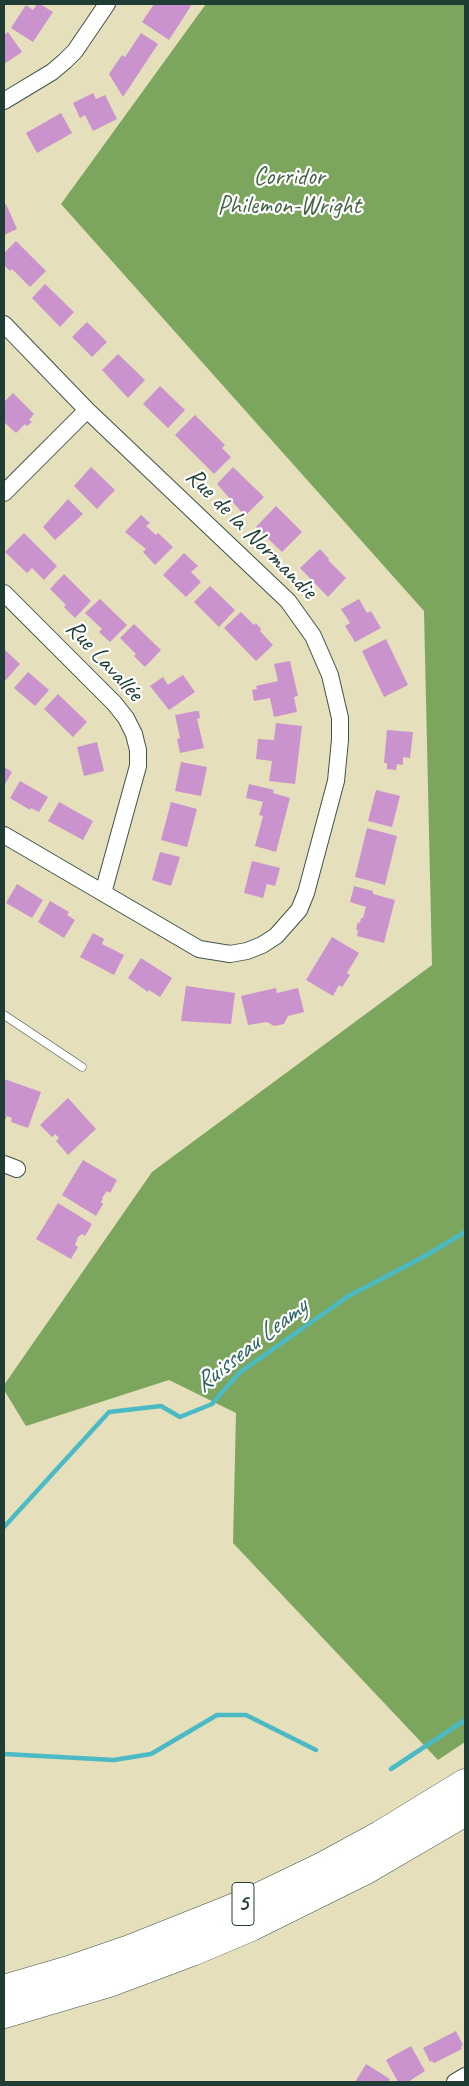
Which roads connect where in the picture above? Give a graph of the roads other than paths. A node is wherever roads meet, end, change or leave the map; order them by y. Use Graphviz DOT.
graph roads {
  1 [pos="107,4"];
  2 [pos="4,101"];
  3 [pos="4,324"];
  4 [pos="87,410"];
  5 [pos="4,493"];
  6 [pos="4,593"];
  7 [pos="4,837"];
  8 [pos="103,893"];
  9 [pos="4,1015"];
  10 [pos="82,1067"];
  11 [pos="465,1783"];
  12 [pos="465,1812"];
  13 [pos="4,1989"];
  14 [pos="4,2014"];
  15 [pos="465,2076"];
  16 [pos="455,2082"];
  1 -- 2 [label="street"];
  3 -- 4 [label="street, Rue de la Normandie"];
  4 -- 5 [label="street"];
  4 -- 8 [label="street, Rue de la Normandie"];
  6 -- 8 [label="street, Rue Lavallée"];
  7 -- 8 [label="street, Rue de la Normandie"];
  9 -- 10 [label="lane"];
  11 -- 13 [label="highway, 5"];
  12 -- 14 [label="highway, 5"];
  15 -- 16 [label="street"];
}
